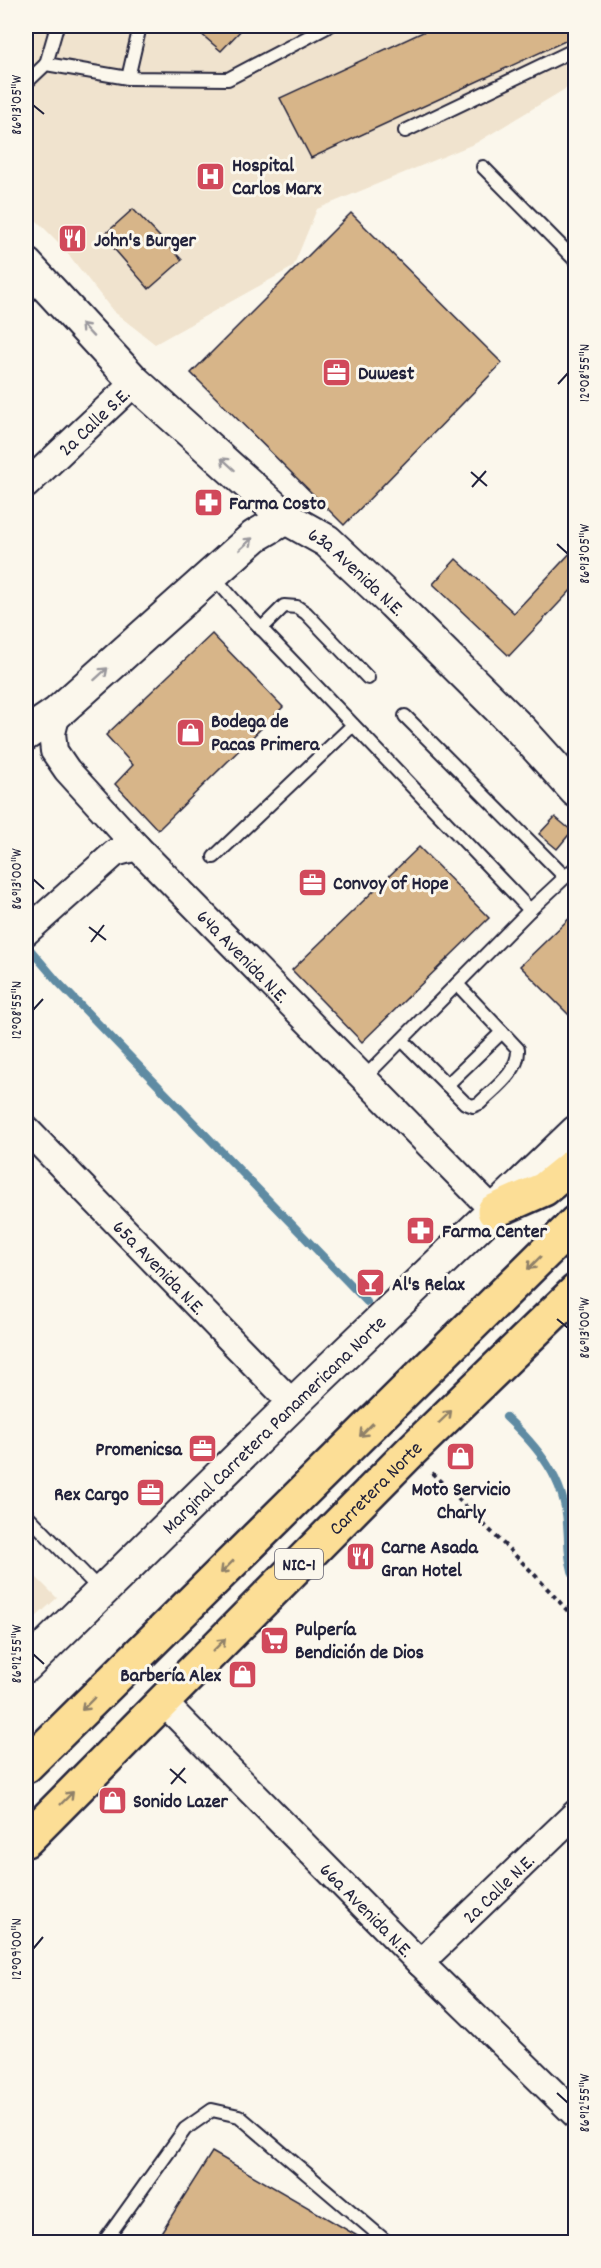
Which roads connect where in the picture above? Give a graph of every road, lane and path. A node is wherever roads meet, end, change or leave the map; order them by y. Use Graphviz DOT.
graph roads {
  1 [pos="57,26"];
  2 [pos="140,26"];
  3 [pos="329,26"];
  4 [pos="576,50"];
  5 [pos="46,64"];
  6 [pos="128,78"];
  7 [pos="26,83"];
  8 [pos="405,131"];
  9 [pos="483,167"];
  10 [pos="576,261"];
  11 [pos="26,264"];
  12 [pos="135,382"];
  13 [pos="26,485"];
  14 [pos="286,518"];
  15 [pos="212,575"];
  16 [pos="261,629"];
  17 [pos="368,678"];
  18 [pos="57,713"];
  19 [pos="405,716"];
  20 [pos="353,725"];
  21 [pos="26,734"];
  22 [pos="576,790"];
  23 [pos="137,847"];
  24 [pos="214,857"];
  25 [pos="576,867"];
  26 [pos="565,877"];
  27 [pos="530,910"];
  28 [pos="31,927"];
  29 [pos="457,984"];
  30 [pos="502,1032"];
  31 [pos="402,1040"];
  32 [pos="364,1078"];
  33 [pos="447,1085"];
  34 [pos="26,1129"];
  35 [pos="576,1132"];
  36 [pos="576,1163"];
  37 [pos="494,1210"];
  38 [pos="576,1222"];
  39 [pos="576,1291"];
  40 [pos="293,1404"];
  41 [pos="432,1472"];
  42 [pos="26,1514"];
  43 [pos="101,1591"];
  44 [pos="576,1620"];
  45 [pos="26,1666"];
  46 [pos="163,1702"];
  47 [pos="26,1766"];
  48 [pos="576,1813"];
  49 [pos="26,1840"];
  50 [pos="420,1963"];
  51 [pos="576,2115"];
  52 [pos="104,2242"];
  53 [pos="387,2242"];
  1 -- 5 [label="lane"];
  2 -- 6 [label="lane"];
  3 -- 6 [label="lane"];
  4 -- 8 [label="lane"];
  5 -- 6 [label="lane"];
  5 -- 7 [label="lane"];
  9 -- 10 [label="lane"];
  12 -- 11 [label="street, 63a Avenida N.E., one-way"];
  12 -- 13 [label="street, 2a Calle S.E."];
  14 -- 12 [label="street, 63a Avenida N.E., one-way"];
  15 -- 14 [label="street, one-way"];
  14 -- 22 [label="street, 63a Avenida N.E."];
  15 -- 16 [label="lane"];
  18 -- 15 [label="street, one-way"];
  16 -- 17 [label="lane"];
  16 -- 20 [label="lane"];
  18 -- 21 [label="street"];
  18 -- 23 [label="street, 64a Avenida N.E."];
  19 -- 26 [label="lane"];
  20 -- 24 [label="lane"];
  20 -- 27 [label="lane"];
  23 -- 28 [label="street"];
  23 -- 32 [label="street, 64a Avenida N.E."];
  25 -- 26 [label="lane"];
  26 -- 27 [label="lane"];
  27 -- 29 [label="lane"];
  29 -- 30 [label="lane"];
  29 -- 31 [label="lane"];
  30 -- 33 [label="lane"];
  30 -- 33 [label="lane"];
  31 -- 32 [label="lane"];
  31 -- 33 [label="lane"];
  32 -- 37 [label="street, 64a Avenida N.E."];
  34 -- 40 [label="street, 65a Avenida N.E."];
  35 -- 37 [label="street, Marginal Carretera Panamericana Norte"];
  36 -- 37 [label="highway"];
  37 -- 40 [label="street, Marginal Carretera Panamericana Norte"];
  38 -- 47 [label="highway, NIC-1, one-way"];
  46 -- 39 [label="highway, Carretera Norte / NIC-1, one-way"];
  40 -- 43 [label="street, Marginal Carretera Panamericana Norte"];
  41 -- 44 [label="path"];
  42 -- 43 [label="lane"];
  43 -- 45 [label="street, Marginal Carretera Panamericana Norte"];
  49 -- 46 [label="highway, Carretera Norte / NIC-1, one-way"];
  46 -- 50 [label="street, 66a Avenida N.E."];
  48 -- 50 [label="street, 2a Calle N.E."];
  50 -- 51 [label="street, 66a Avenida N.E."];
  52 -- 53 [label="lane"];
}
